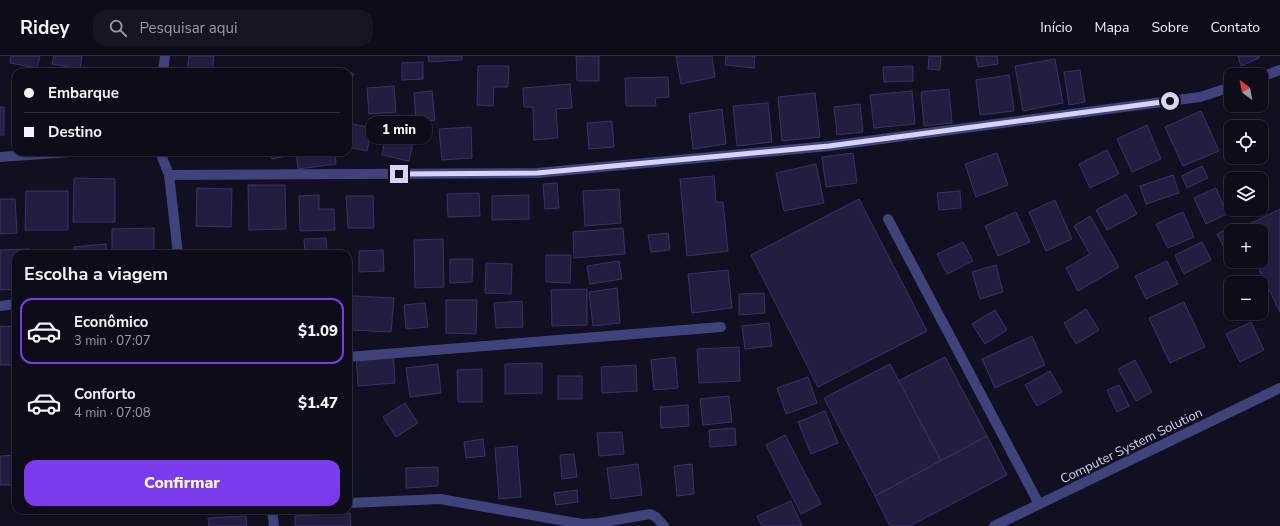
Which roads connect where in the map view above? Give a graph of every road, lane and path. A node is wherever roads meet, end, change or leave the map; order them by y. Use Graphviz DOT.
graph roads {
  1 [pos="165,56"];
  2 [pos="164,68"];
  3 [pos="1280,70"];
  4 [pos="1268,74"];
  5 [pos="1224,89"];
  6 [pos="14,156"];
  7 [pos="162,156"];
  8 [pos="0,157"];
  9 [pos="169,175"];
  10 [pos="888,219"];
  11 [pos="178,250"];
  12 [pos="12,304"];
  13 [pos="0,306"];
  14 [pos="721,327"];
  15 [pos="352,357"];
  16 [pos="1280,388"];
  17 [pos="352,503"];
  18 [pos="1039,504"];
  19 [pos="272,514"];
  20 [pos="274,526"];
  21 [pos="664,526"];
  22 [pos="994,526"];
  1 -- 2 [label="street"];
  3 -- 4 [label="street"];
  5 -- 9 [label="street"];
  6 -- 8 [label="street"];
  7 -- 9 [label="street"];
  9 -- 11 [label="street"];
  10 -- 18 [label="street"];
  12 -- 13 [label="street"];
  14 -- 15 [label="street"];
  16 -- 18 [label="street, Computer System Solution"];
  17 -- 21 [label="street"];
  18 -- 22 [label="street, Computer System Solution"];
  19 -- 20 [label="street"];
}
